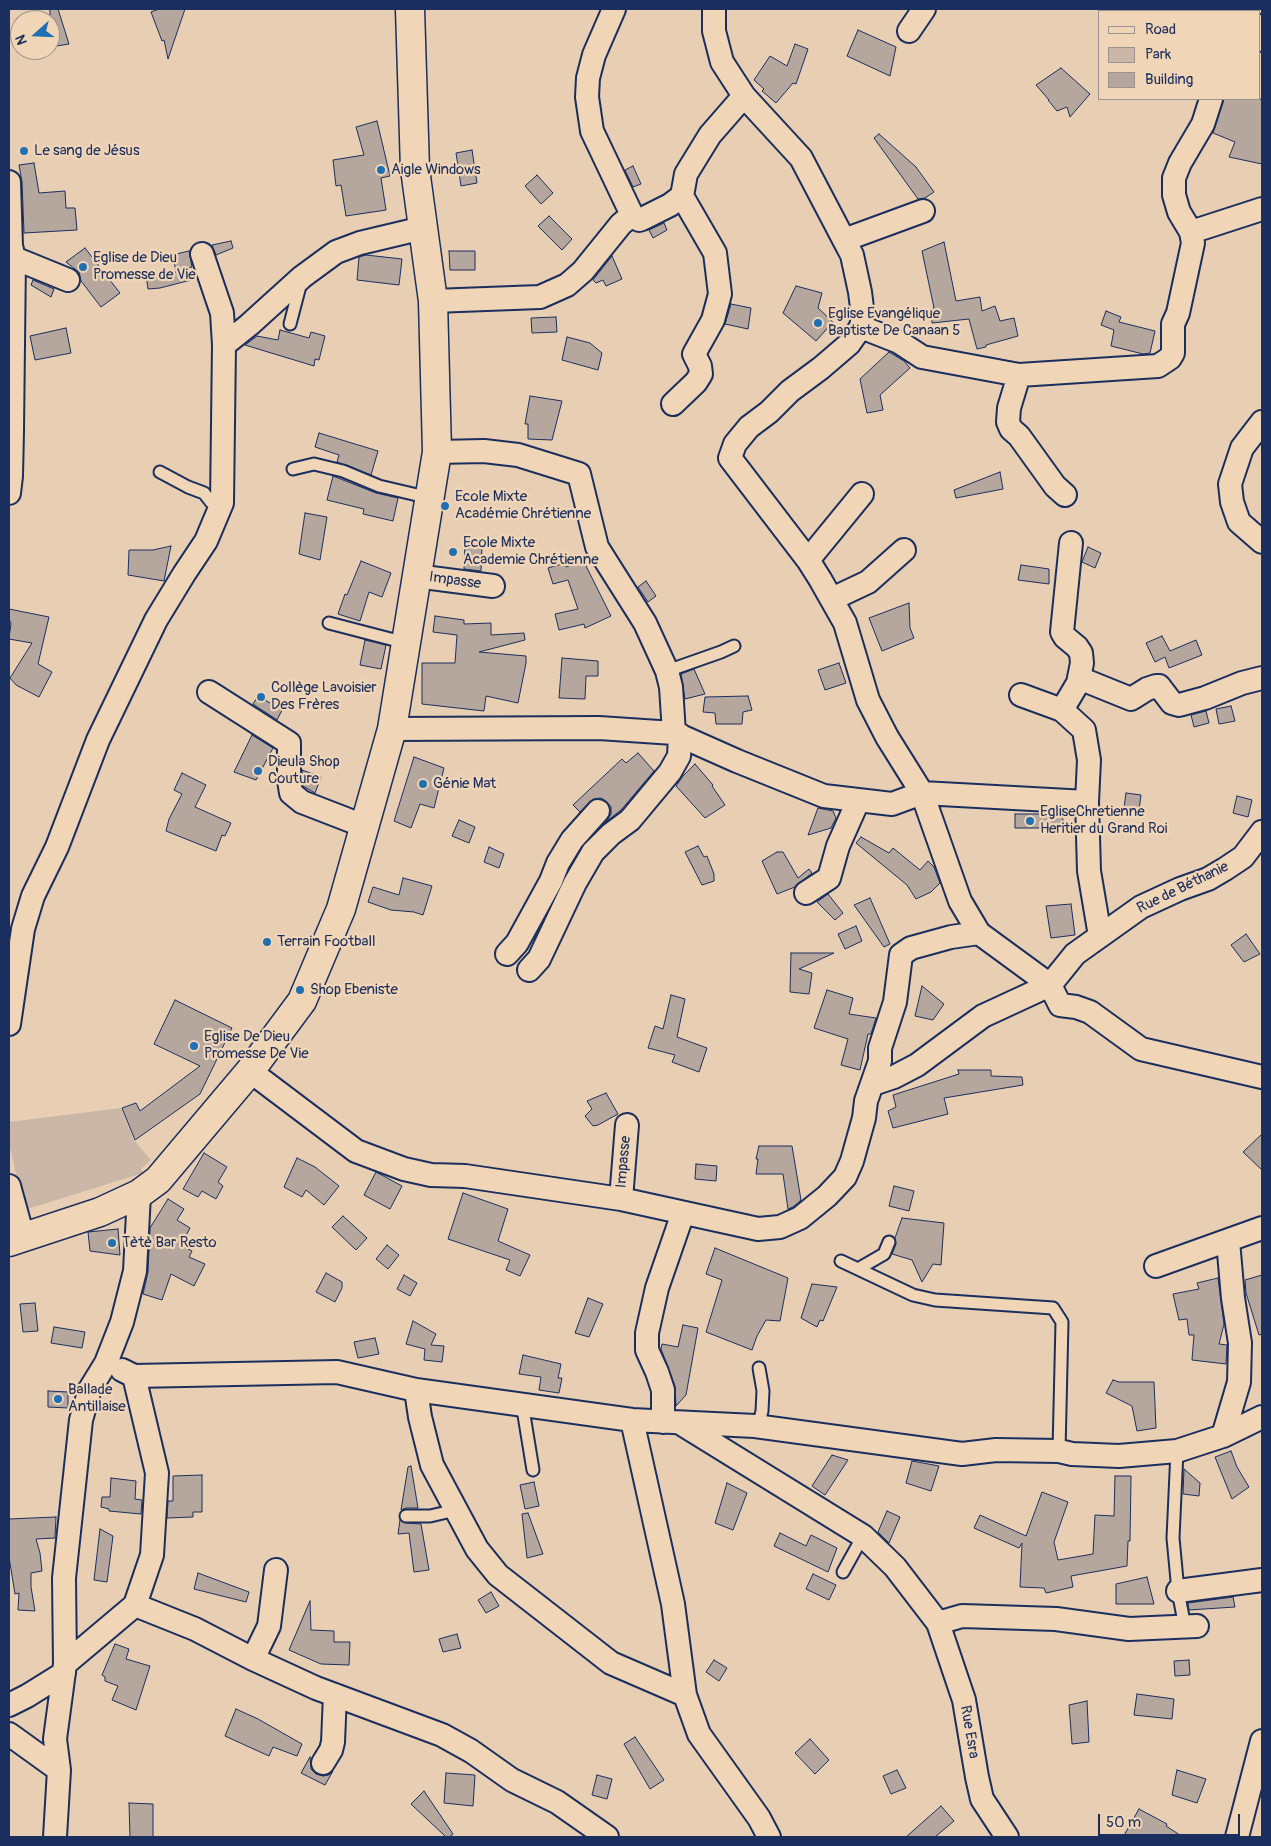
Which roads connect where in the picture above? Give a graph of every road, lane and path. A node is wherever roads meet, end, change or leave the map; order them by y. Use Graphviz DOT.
graph roads {
  1 [pos="410,9"];
  2 [pos="614,9"];
  3 [pos="714,9"];
  4 [pos="924,9"];
  5 [pos="910,31"];
  6 [pos="744,96"];
  7 [pos="1212,100"];
  8 [pos="9,182"];
  9 [pos="682,196"];
  10 [pos="1262,209"];
  11 [pos="923,211"];
  12 [pos="9,213"];
  13 [pos="632,216"];
  14 [pos="423,228"];
  15 [pos="1191,232"];
  16 [pos="844,240"];
  17 [pos="202,254"];
  18 [pos="12,271"];
  19 [pos="302,277"];
  20 [pos="68,280"];
  21 [pos="433,301"];
  22 [pos="290,324"];
  23 [pos="861,327"];
  24 [pos="224,345"];
  25 [pos="1019,375"];
  26 [pos="673,404"];
  27 [pos="1262,422"];
  28 [pos="437,452"];
  29 [pos="293,469"];
  30 [pos="160,472"];
  31 [pos="10,482"];
  32 [pos="862,494"];
  33 [pos="1065,496"];
  34 [pos="430,498"];
  35 [pos="222,503"];
  36 [pos="1262,542"];
  37 [pos="1071,543"];
  38 [pos="904,550"];
  39 [pos="808,560"];
  40 [pos="416,576"];
  41 [pos="493,586"];
  42 [pos="832,599"];
  43 [pos="329,623"];
  44 [pos="406,643"];
  45 [pos="734,646"];
  46 [pos="667,671"];
  47 [pos="1079,678"];
  48 [pos="1262,678"];
  49 [pos="209,692"];
  50 [pos="1021,695"];
  51 [pos="1062,710"];
  52 [pos="392,730"];
  53 [pos="678,734"];
  54 [pos="922,793"];
  55 [pos="858,801"];
  56 [pos="1087,802"];
  57 [pos="598,811"];
  58 [pos="364,826"];
  59 [pos="1262,832"];
  60 [pos="806,892"];
  61 [pos="979,933"];
  62 [pos="1100,936"];
  63 [pos="508,954"];
  64 [pos="529,970"];
  65 [pos="1050,985"];
  66 [pos="9,1024"];
  67 [pos="250,1070"];
  68 [pos="1262,1077"];
  69 [pos="873,1084"];
  70 [pos="627,1125"];
  71 [pos="9,1186"];
  72 [pos="139,1194"];
  73 [pos="620,1199"];
  74 [pos="683,1212"];
  75 [pos="1262,1228"];
  76 [pos="16,1239"];
  77 [pos="1228,1241"];
  78 [pos="889,1242"];
  79 [pos="841,1261"];
  80 [pos="1156,1266"];
  81 [pos="858,1269"];
  82 [pos="106,1363"];
  83 [pos="760,1368"];
  84 [pos="134,1376"];
  85 [pos="416,1390"];
  86 [pos="522,1403"];
  87 [pos="1262,1416"];
  88 [pos="632,1420"];
  89 [pos="671,1422"];
  90 [pos="758,1427"];
  91 [pos="1223,1436"];
  92 [pos="1059,1451"];
  93 [pos="1177,1451"];
  94 [pos="533,1470"];
  95 [pos="456,1510"];
  96 [pos="406,1516"];
  97 [pos="863,1536"];
  98 [pos="276,1570"];
  99 [pos="843,1572"];
  100 [pos="1262,1580"];
  101 [pos="1178,1591"];
  102 [pos="135,1605"];
  103 [pos="938,1623"];
  104 [pos="1191,1626"];
  105 [pos="253,1659"];
  106 [pos="65,1669"];
  107 [pos="336,1695"];
  108 [pos="685,1695"];
  109 [pos="9,1705"];
  110 [pos="9,1734"];
  111 [pos="1262,1741"];
  112 [pos="334,1756"];
  113 [pos="59,1770"];
  114 [pos="55,1837"];
  115 [pos="607,1837"];
  116 [pos="769,1837"];
  117 [pos="1007,1837"];
  118 [pos="1237,1837"];
  1 -- 14 [label="street"];
  2 -- 13 [label="street"];
  3 -- 6 [label="street"];
  4 -- 5 [label="street"];
  6 -- 9 [label="street"];
  6 -- 16 [label="street"];
  7 -- 15 [label="street"];
  8 -- 12 [label="street"];
  9 -- 13 [label="street"];
  9 -- 26 [label="street"];
  10 -- 15 [label="street"];
  11 -- 16 [label="street"];
  12 -- 18 [label="street"];
  13 -- 21 [label="street"];
  14 -- 19 [label="street"];
  14 -- 21 [label="street"];
  15 -- 25 [label="street"];
  16 -- 23 [label="street"];
  17 -- 24 [label="street"];
  18 -- 20 [label="street"];
  18 -- 31 [label="street"];
  19 -- 22 [label="lane"];
  19 -- 24 [label="street"];
  21 -- 28 [label="street"];
  23 -- 25 [label="street"];
  23 -- 39 [label="street"];
  24 -- 35 [label="street"];
  25 -- 33 [label="street"];
  27 -- 36 [label="street"];
  28 -- 34 [label="street"];
  28 -- 46 [label="street"];
  29 -- 34 [label="lane"];
  30 -- 35 [label="lane"];
  32 -- 39 [label="street"];
  34 -- 40 [label="street"];
  35 -- 66 [label="street"];
  37 -- 47 [label="street"];
  38 -- 42 [label="street"];
  39 -- 42 [label="street"];
  40 -- 41 [label="street, Impasse"];
  40 -- 44 [label="street"];
  42 -- 54 [label="street"];
  43 -- 44 [label="lane"];
  44 -- 52 [label="street"];
  45 -- 46 [label="lane"];
  46 -- 53 [label="street"];
  47 -- 48 [label="street"];
  47 -- 51 [label="street"];
  49 -- 58 [label="street"];
  50 -- 51 [label="street"];
  51 -- 56 [label="street"];
  52 -- 53 [label="street"];
  52 -- 58 [label="street"];
  53 -- 55 [label="street"];
  53 -- 64 [label="street"];
  54 -- 55 [label="street"];
  54 -- 56 [label="street"];
  54 -- 61 [label="street"];
  55 -- 60 [label="street"];
  56 -- 62 [label="street"];
  57 -- 63 [label="street"];
  58 -- 67 [label="street"];
  59 -- 62 [label="street, Rue de Béthanie"];
  61 -- 65 [label="street"];
  61 -- 69 [label="street"];
  62 -- 65 [label="street, Rue de Béthanie"];
  65 -- 68 [label="street"];
  65 -- 69 [label="street, Rue de Béthanie"];
  67 -- 72 [label="street"];
  67 -- 73 [label="street"];
  69 -- 74 [label="street"];
  70 -- 73 [label="street, Impasse"];
  71 -- 76 [label="street"];
  72 -- 76 [label="street"];
  72 -- 82 [label="street"];
  73 -- 74 [label="street"];
  74 -- 89 [label="street"];
  75 -- 77 [label="street"];
  77 -- 80 [label="street"];
  77 -- 91 [label="street"];
  78 -- 81 [label="lane"];
  79 -- 81 [label="lane"];
  81 -- 92 [label="lane"];
  82 -- 84 [label="street"];
  82 -- 106 [label="street"];
  83 -- 90 [label="lane"];
  84 -- 85 [label="street"];
  84 -- 102 [label="street"];
  85 -- 86 [label="street"];
  85 -- 95 [label="street"];
  86 -- 88 [label="street"];
  86 -- 94 [label="lane"];
  87 -- 91 [label="street"];
  88 -- 89 [label="street"];
  88 -- 108 [label="street"];
  89 -- 90 [label="street"];
  89 -- 97 [label="street, Rue Esra"];
  90 -- 92 [label="street"];
  91 -- 93 [label="street"];
  92 -- 93 [label="street"];
  93 -- 101 [label="lane"];
  95 -- 96 [label="lane"];
  95 -- 108 [label="street"];
  97 -- 99 [label="lane"];
  97 -- 103 [label="street, Rue Esra"];
  98 -- 105 [label="street"];
  100 -- 101 [label="street"];
  101 -- 104 [label="lane"];
  102 -- 105 [label="street"];
  102 -- 106 [label="street"];
  103 -- 104 [label="street"];
  103 -- 117 [label="street, Rue Esra"];
  105 -- 107 [label="street"];
  106 -- 109 [label="street"];
  106 -- 113 [label="street"];
  107 -- 112 [label="street"];
  107 -- 115 [label="street"];
  108 -- 116 [label="street"];
  110 -- 113 [label="street"];
  111 -- 118 [label="street"];
  113 -- 114 [label="street"];
}
